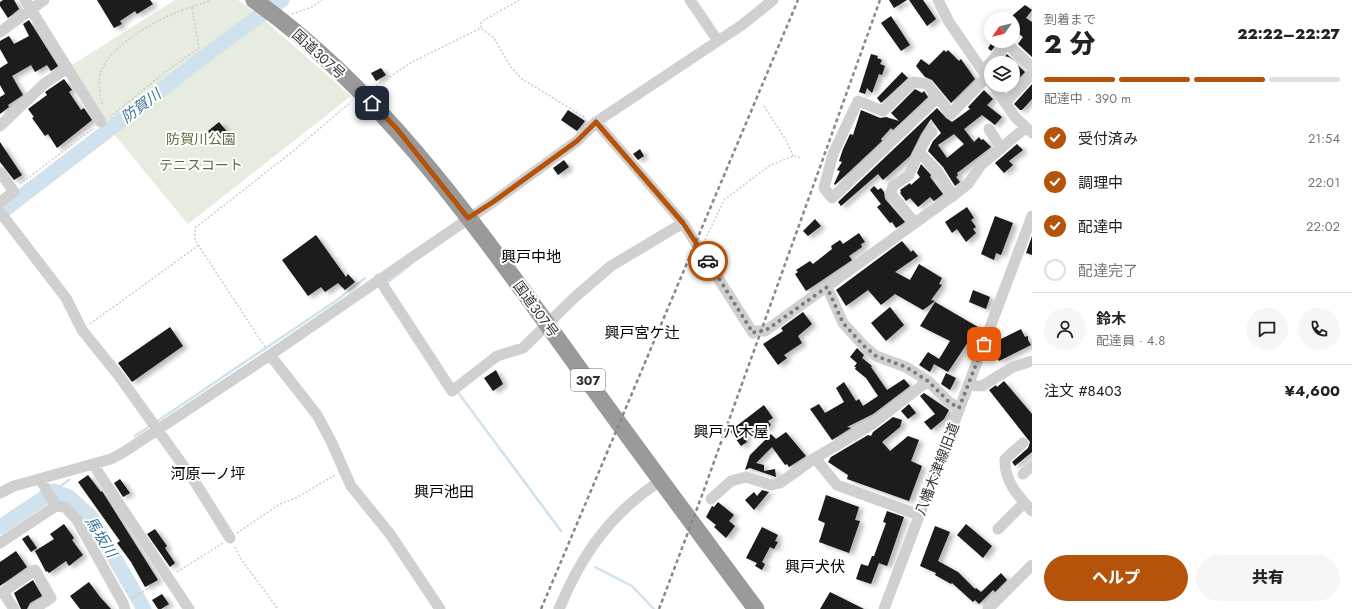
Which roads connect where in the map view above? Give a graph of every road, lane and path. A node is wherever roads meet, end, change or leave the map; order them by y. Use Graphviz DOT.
graph roads {
  1 [pos="44,0"];
  2 [pos="211,0"];
  3 [pos="322,0"];
  4 [pos="519,0"];
  5 [pos="690,0"];
  6 [pos="773,0"];
  7 [pos="938,0"];
  8 [pos="256,1"];
  9 [pos="28,4"];
  10 [pos="192,7"];
  11 [pos="280,20"];
  12 [pos="481,28"];
  13 [pos="0,32"];
  14 [pos="718,41"];
  15 [pos="1000,56"];
  16 [pos="1032,67"];
  17 [pos="68,68"];
  18 [pos="984,73"];
  19 [pos="1032,74"];
  20 [pos="984,83"];
  21 [pos="997,92"];
  22 [pos="363,94"];
  23 [pos="938,97"];
  24 [pos="1005,103"];
  25 [pos="764,106"];
  26 [pos="103,121"];
  27 [pos="595,124"];
  28 [pos="0,126"];
  29 [pos="989,129"];
  30 [pos="1028,130"];
  31 [pos="932,132"];
  32 [pos="1001,148"];
  33 [pos="919,152"];
  34 [pos="793,156"];
  35 [pos="802,158"];
  36 [pos="0,172"];
  37 [pos="12,190"];
  38 [pos="953,196"];
  39 [pos="0,202"];
  40 [pos="0,212"];
  41 [pos="468,218"];
  42 [pos="1032,219"];
  43 [pos="683,223"];
  44 [pos="915,223"];
  45 [pos="199,245"];
  46 [pos="700,249"];
  47 [pos="379,279"];
  48 [pos="827,287"];
  49 [pos="82,330"];
  50 [pos="270,355"];
  51 [pos="1032,360"];
  52 [pos="928,381"];
  53 [pos="968,386"];
  54 [pos="959,408"];
  55 [pos="157,431"];
  56 [pos="1023,443"];
  57 [pos="815,458"];
  58 [pos="95,464"];
  59 [pos="1032,466"];
  60 [pos="344,472"];
  61 [pos="1023,474"];
  62 [pos="660,481"];
  63 [pos="42,484"];
  64 [pos="0,493"];
  65 [pos="711,499"];
  66 [pos="1024,503"];
  67 [pos="55,504"];
  68 [pos="1032,511"];
  69 [pos="919,515"];
  70 [pos="998,529"];
  71 [pos="230,538"];
  72 [pos="0,543"];
  73 [pos="1032,565"];
  74 [pos="168,577"];
  75 [pos="3,600"];
  76 [pos="752,603"];
  77 [pos="127,605"];
  78 [pos="14,609"];
  79 [pos="34,609"];
  80 [pos="189,609"];
  81 [pos="278,609"];
  82 [pos="440,609"];
  83 [pos="559,609"];
  84 [pos="884,609"];
  85 [pos="988,609"];
  1 -- 9 [label="street"];
  2 -- 10 [label="path"];
  3 -- 11 [label="path"];
  4 -- 12 [label="path"];
  5 -- 14 [label="street"];
  6 -- 14 [label="street"];
  7 -- 18 [label="street"];
  8 -- 11 [label="highway, 国道307号 / 307"];
  9 -- 13 [label="street"];
  9 -- 17 [label="street"];
  10 -- 26 [label="path"];
  10 -- 26 [label="path"];
  11 -- 22 [label="highway, 国道307号 / 307"];
  12 -- 22 [label="path"];
  12 -- 27 [label="path"];
  14 -- 27 [label="street"];
  15 -- 16 [label="street"];
  17 -- 26 [label="street"];
  17 -- 28 [label="street"];
  19 -- 24 [label="street"];
  20 -- 23 [label="street"];
  21 -- 24 [label="street"];
  22 -- 41 [label="highway, 国道307号 / 307"];
  22 -- 45 [label="path"];
  23 -- 23 [label="street"];
  24 -- 30 [label="street"];
  25 -- 34 [label="path"];
  26 -- 37 [label="path"];
  27 -- 41 [label="street"];
  27 -- 43 [label="street"];
  29 -- 32 [label="street"];
  30 -- 32 [label="street"];
  31 -- 33 [label="street"];
  32 -- 38 [label="street"];
  33 -- 38 [label="street"];
  33 -- 44 [label="street"];
  34 -- 35 [label="path"];
  34 -- 46 [label="path"];
  36 -- 37 [label="street"];
  37 -- 39 [label="street"];
  38 -- 44 [label="street"];
  40 -- 49 [label="street"];
  41 -- 47 [label="street"];
  41 -- 62 [label="highway, 国道307号 / 307"];
  42 -- 53 [label="street, 八幡木津線旧道"];
  43 -- 46 [label="street"];
  43 -- 47 [label="street"];
  44 -- 48 [label="street"];
  45 -- 49 [label="path"];
  45 -- 50 [label="path"];
  46 -- 48 [label="street"];
  47 -- 50 [label="street"];
  48 -- 52 [label="street"];
  49 -- 55 [label="street"];
  50 -- 55 [label="street"];
  50 -- 60 [label="street"];
  51 -- 53 [label="street"];
  52 -- 54 [label="street"];
  52 -- 57 [label="street"];
  53 -- 54 [label="street, 八幡木津線旧道"];
  54 -- 69 [label="street, 八幡木津線旧道"];
  55 -- 58 [label="street"];
  55 -- 71 [label="street"];
  56 -- 66 [label="street"];
  57 -- 65 [label="street"];
  57 -- 69 [label="street"];
  58 -- 63 [label="street"];
  58 -- 74 [label="street"];
  59 -- 61 [label="street"];
  60 -- 71 [label="path"];
  60 -- 82 [label="street"];
  62 -- 76 [label="highway, 国道307号 / 307"];
  62 -- 83 [label="street"];
  63 -- 64 [label="street"];
  63 -- 67 [label="street"];
  66 -- 68 [label="street"];
  66 -- 70 [label="street"];
  67 -- 72 [label="street"];
  67 -- 77 [label="street"];
  69 -- 84 [label="street, 八幡木津線旧道"];
  71 -- 74 [label="path"];
  71 -- 81 [label="path"];
  73 -- 85 [label="street"];
  74 -- 77 [label="path"];
  74 -- 80 [label="street"];
  75 -- 78 [label="street"];
  75 -- 79 [label="street"];
}
